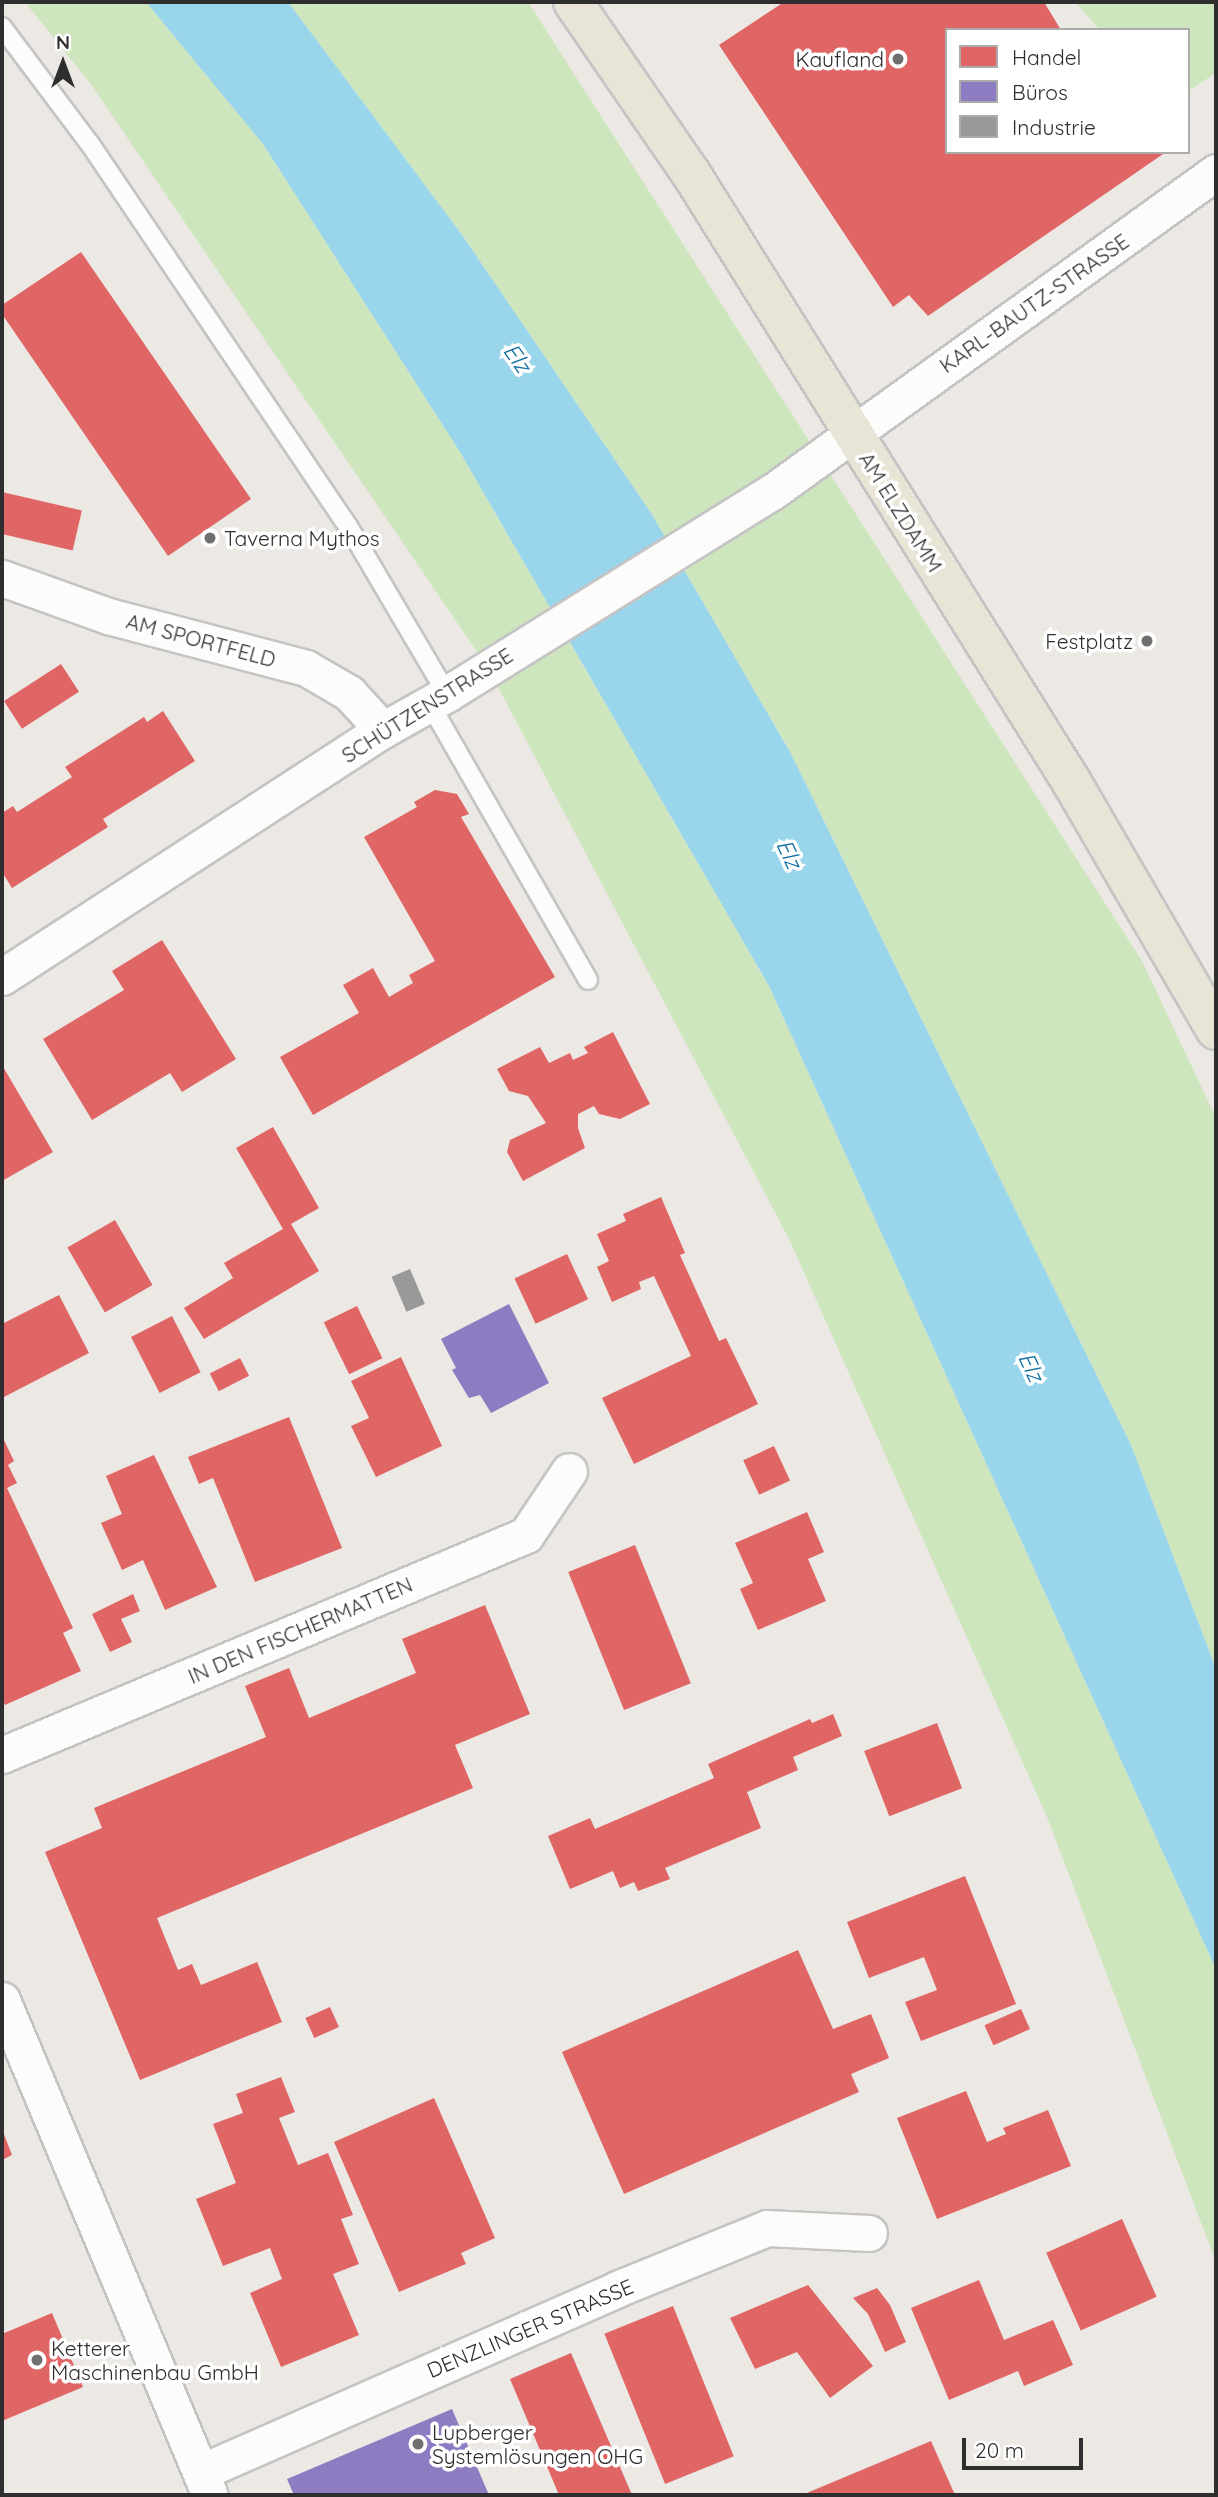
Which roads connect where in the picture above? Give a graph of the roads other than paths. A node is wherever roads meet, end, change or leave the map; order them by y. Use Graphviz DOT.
graph roads {
  1 [pos="573,2"];
  2 [pos="2,27"];
  3 [pos="1216,172"];
  4 [pos="852,434"];
  5 [pos="2,578"];
  6 [pos="439,699"];
  7 [pos="383,730"];
  8 [pos="2,977"];
  9 [pos="588,980"];
  10 [pos="1216,1030"];
  11 [pos="569,1471"];
  12 [pos="2,1755"];
  13 [pos="2,2000"];
  14 [pos="869,2233"];
  15 [pos="205,2484"];
  1 -- 4 [label="main road, AM ELZDAMM"];
  2 -- 6 [label="lane"];
  3 -- 4 [label="street, KARL-BAUTZ-STRASSE"];
  4 -- 6 [label="street, SCHÜTZENSTRASSE"];
  4 -- 10 [label="main road, AM ELZDAMM"];
  5 -- 7 [label="street, AM SPORTFELD"];
  6 -- 7 [label="street, SCHÜTZENSTRASSE"];
  6 -- 9 [label="lane"];
  7 -- 8 [label="street, SCHÜTZENSTRASSE"];
  11 -- 12 [label="street, IN DEN FISCHERMATTEN"];
  13 -- 15 [label="street, DENZLINGER STRASSE"];
  14 -- 15 [label="street, DENZLINGER STRASSE"];
}
